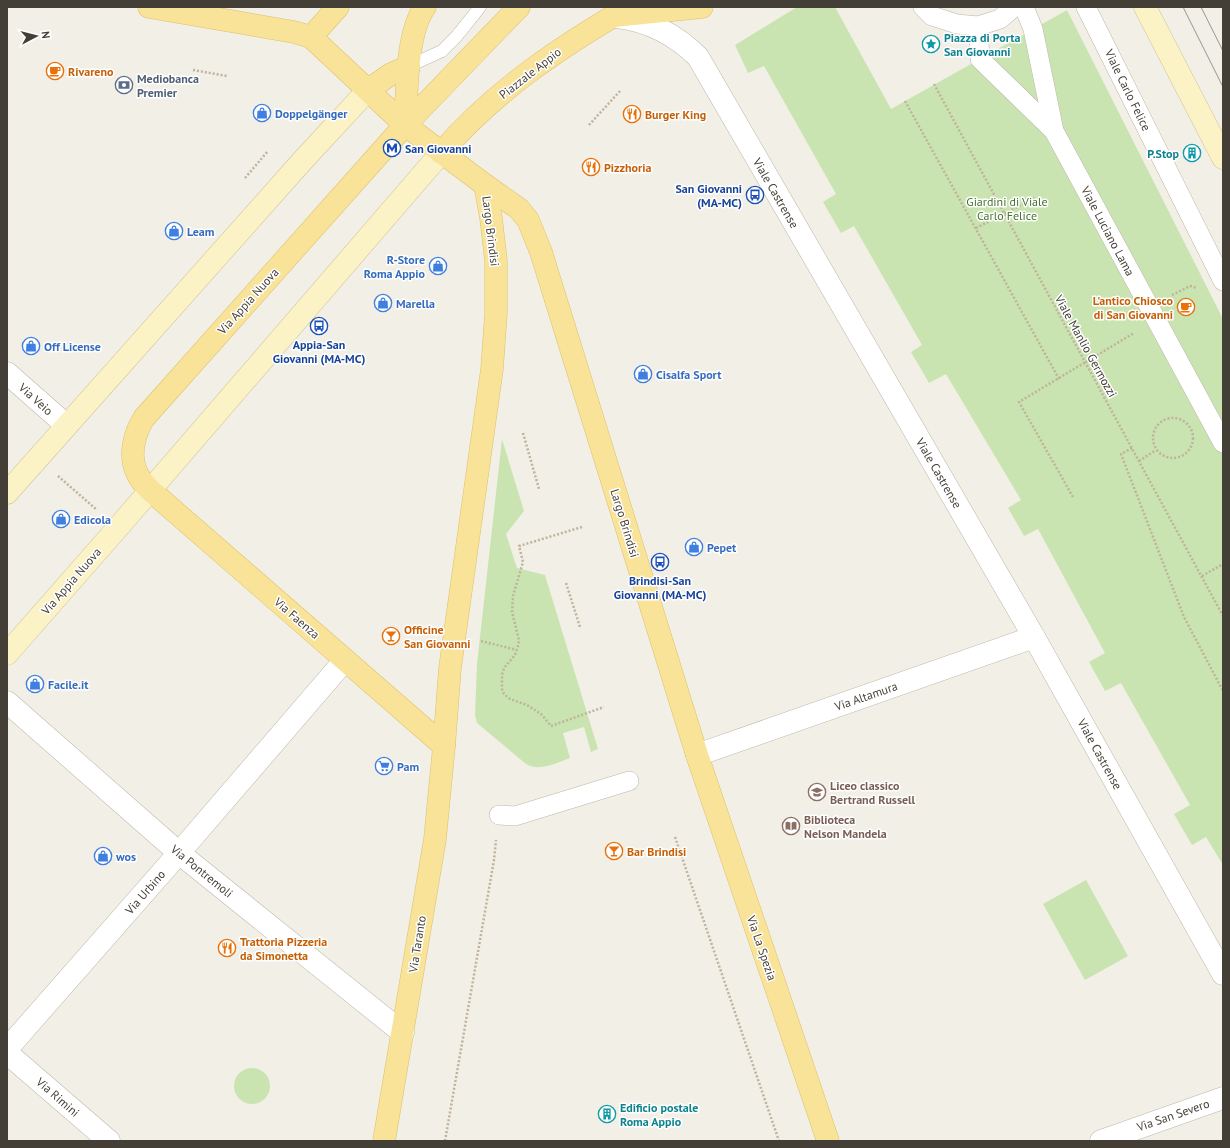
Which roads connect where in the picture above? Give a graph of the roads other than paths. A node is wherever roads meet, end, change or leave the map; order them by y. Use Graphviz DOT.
graph roads {
  1 [pos="149,7"];
  2 [pos="338,7"];
  3 [pos="425,7"];
  4 [pos="480,7"];
  5 [pos="519,7"];
  6 [pos="702,7"];
  7 [pos="923,7"];
  8 [pos="1014,7"];
  9 [pos="1024,7"];
  10 [pos="1086,7"];
  11 [pos="1145,7"];
  12 [pos="620,10"];
  13 [pos="978,26"];
  14 [pos="311,37"];
  15 [pos="409,66"];
  16 [pos="368,90"];
  17 [pos="405,125"];
  18 [pos="1054,131"];
  19 [pos="441,152"];
  20 [pos="1223,158"];
  21 [pos="485,185"];
  22 [pos="1223,281"];
  23 [pos="7,373"];
  24 [pos="66,425"];
  25 [pos="1223,443"];
  26 [pos="150,490"];
  27 [pos="7,493"];
  28 [pos="1034,637"];
  29 [pos="7,654"];
  30 [pos="345,660"];
  31 [pos="7,702"];
  32 [pos="444,746"];
  33 [pos="697,755"];
  34 [pos="629,781"];
  35 [pos="499,815"];
  36 [pos="179,853"];
  37 [pos="1223,974"];
  38 [pos="403,1033"];
  39 [pos="7,1049"];
  40 [pos="7,1053"];
  41 [pos="1223,1098"];
  42 [pos="109,1141"];
  43 [pos="384,1141"];
  44 [pos="828,1141"];
  45 [pos="1100,1141"];
  1 -- 14 [label="main road"];
  2 -- 14 [label="main road"];
  3 -- 15 [label="main road"];
  4 -- 15 [label="lane"];
  5 -- 17 [label="main road, Via Appia Nuova"];
  6 -- 12 [label="main road"];
  7 -- 13 [label="street"];
  8 -- 13 [label="street"];
  9 -- 18 [label="street, Viale Luciano Lama"];
  10 -- 22 [label="street, Viale Carlo Felice"];
  11 -- 20 [label="main road"];
  12 -- 19 [label="main road, Piazzale Appio"];
  12 -- 28 [label="street, Viale Castrense"];
  13 -- 18 [label="street"];
  14 -- 16 [label="main road"];
  15 -- 16 [label="main road"];
  15 -- 17 [label="main road"];
  16 -- 17 [label="main road"];
  16 -- 24 [label="main road"];
  17 -- 19 [label="main road"];
  17 -- 26 [label="main road, Via Appia Nuova"];
  18 -- 25 [label="street, Viale Luciano Lama"];
  19 -- 21 [label="main road"];
  19 -- 26 [label="main road, Via Appia Nuova"];
  21 -- 32 [label="main road, Largo Brindisi"];
  21 -- 33 [label="main road, Largo Brindisi"];
  23 -- 24 [label="street, Via Veio"];
  24 -- 27 [label="main road"];
  26 -- 29 [label="main road, Via Appia Nuova"];
  26 -- 30 [label="main road, Via Faenza"];
  28 -- 33 [label="street, Via Altamura"];
  28 -- 37 [label="street, Viale Castrense"];
  30 -- 32 [label="main road, Via Faenza"];
  30 -- 36 [label="street, Via Urbino"];
  31 -- 36 [label="street, Via Pontremoli"];
  32 -- 38 [label="main road, Via Taranto"];
  33 -- 44 [label="main road, Via La Spezia"];
  34 -- 35 [label="street"];
  36 -- 38 [label="street, Via Pontremoli"];
  36 -- 39 [label="street, Via Urbino"];
  38 -- 43 [label="main road, Via Taranto"];
  40 -- 42 [label="street, Via Rimini"];
  41 -- 45 [label="street, Via San Severo"];
}
